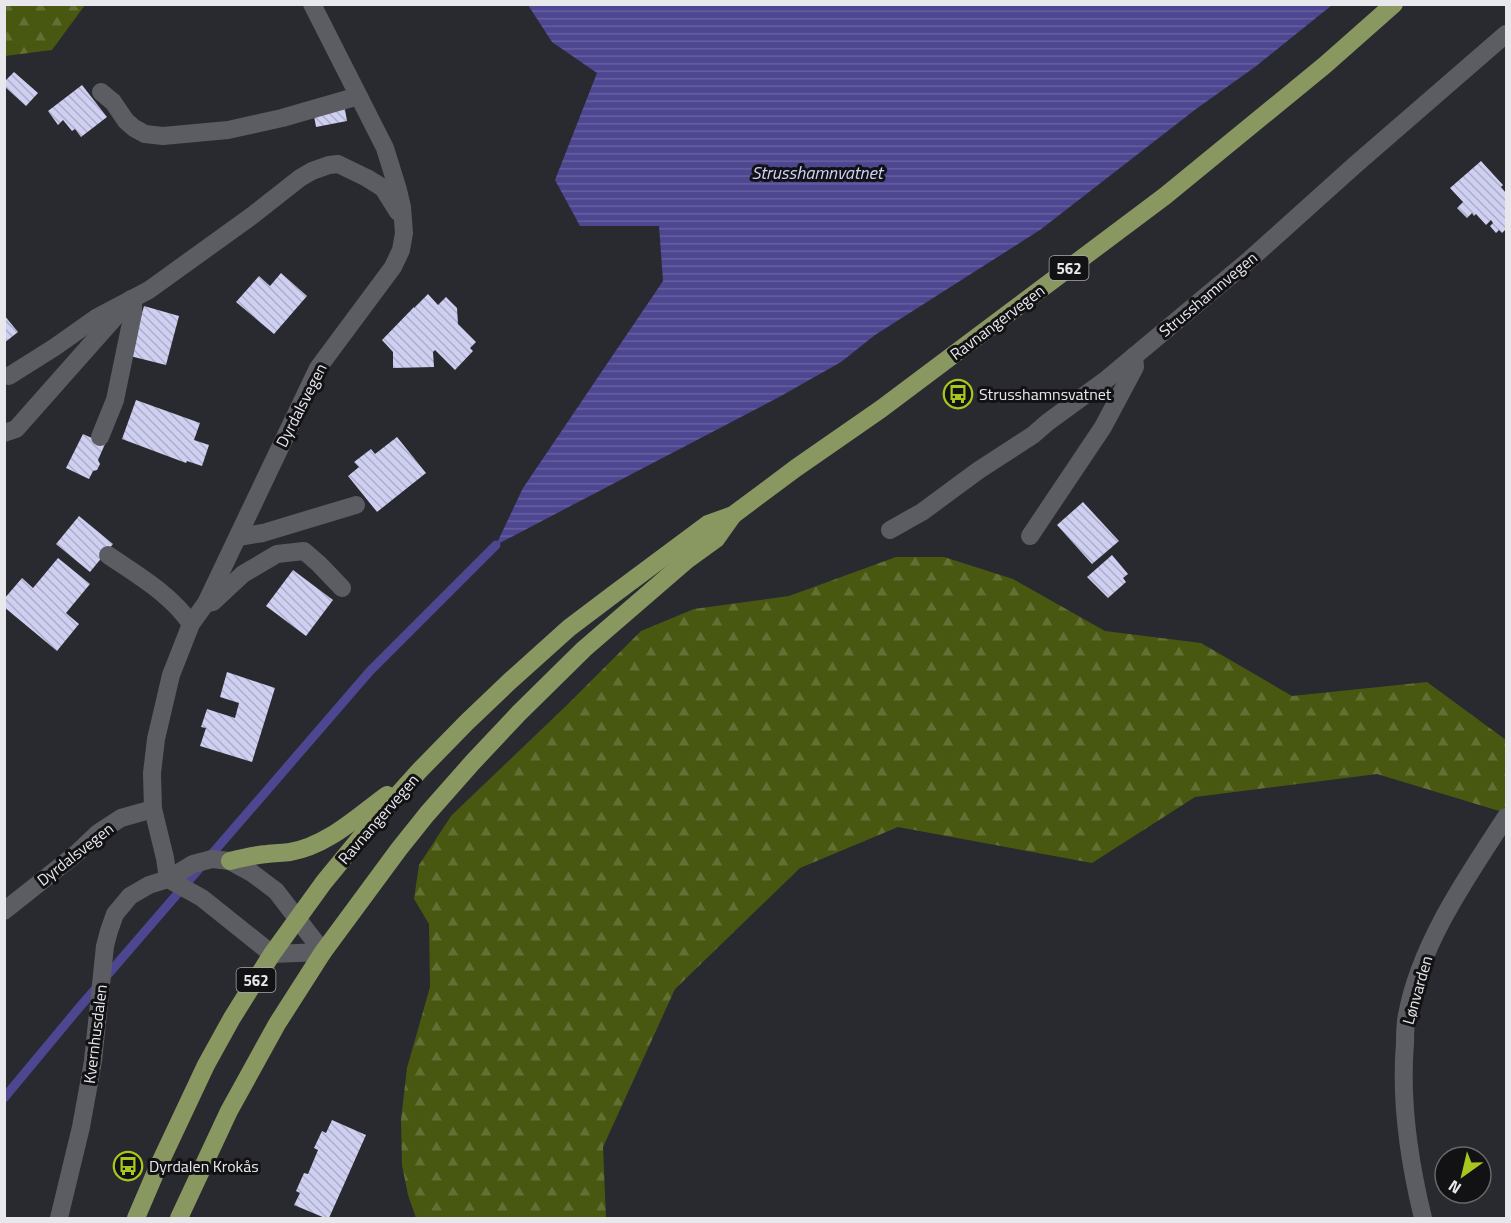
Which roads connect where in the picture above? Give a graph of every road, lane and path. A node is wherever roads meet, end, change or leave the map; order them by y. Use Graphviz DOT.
graph roads {
  1 [pos="312,4"];
  2 [pos="1394,4"];
  3 [pos="1506,34"];
  4 [pos="101,92"];
  5 [pos="359,97"];
  6 [pos="402,218"];
  7 [pos="131,299"];
  8 [pos="1134,356"];
  9 [pos="9,376"];
  10 [pos="4,433"];
  11 [pos="100,437"];
  12 [pos="356,505"];
  13 [pos="890,530"];
  14 [pos="1030,536"];
  15 [pos="238,537"];
  16 [pos="108,555"];
  17 [pos="662,570"];
  18 [pos="342,588"];
  19 [pos="206,603"];
  20 [pos="191,624"];
  21 [pos="420,770"];
  22 [pos="153,809"];
  23 [pos="1506,817"];
  24 [pos="230,861"];
  25 [pos="168,879"];
  26 [pos="4,911"];
  27 [pos="297,919"];
  28 [pos="323,952"];
  29 [pos="272,954"];
  30 [pos="59,1218"];
  31 [pos="136,1218"];
  32 [pos="179,1218"];
  33 [pos="1423,1218"];
  1 -- 5 [label="street, Dyrdalsvegen"];
  2 -- 17 [label="main road, Ravnangervegen / 562"];
  3 -- 8 [label="street, Strusshamnvegen"];
  4 -- 5 [label="street"];
  5 -- 6 [label="street, Dyrdalsvegen"];
  6 -- 7 [label="street"];
  6 -- 15 [label="street, Dyrdalsvegen"];
  7 -- 9 [label="street"];
  7 -- 10 [label="street"];
  7 -- 11 [label="street"];
  8 -- 13 [label="street, Strusshamnvegen"];
  8 -- 14 [label="street"];
  12 -- 15 [label="street"];
  15 -- 19 [label="street, Dyrdalsvegen"];
  16 -- 20 [label="street"];
  17 -- 21 [label="main road, Ravnangervegen / 562"];
  17 -- 28 [label="main road, Ravnangervegen / 562"];
  18 -- 19 [label="street, Dyrdalsvegen"];
  19 -- 20 [label="street, Dyrdalsvegen"];
  20 -- 22 [label="street, Dyrdalsvegen"];
  21 -- 24 [label="main road, 562"];
  21 -- 27 [label="main road, Ravnangervegen / 562"];
  22 -- 25 [label="street, Dyrdalsvegen"];
  22 -- 26 [label="street, Dyrdalsvegen"];
  23 -- 33 [label="street, Lønvarden"];
  24 -- 25 [label="street, Kvernhusdalen"];
  24 -- 27 [label="street"];
  25 -- 29 [label="street"];
  25 -- 30 [label="street, Kvernhusdalen"];
  27 -- 28 [label="street"];
  27 -- 29 [label="main road, Ravnangervegen / 562"];
  28 -- 29 [label="street"];
  28 -- 32 [label="main road, Ravnangervegen / 562"];
  29 -- 31 [label="main road, Ravnangervegen / 562"];
}
